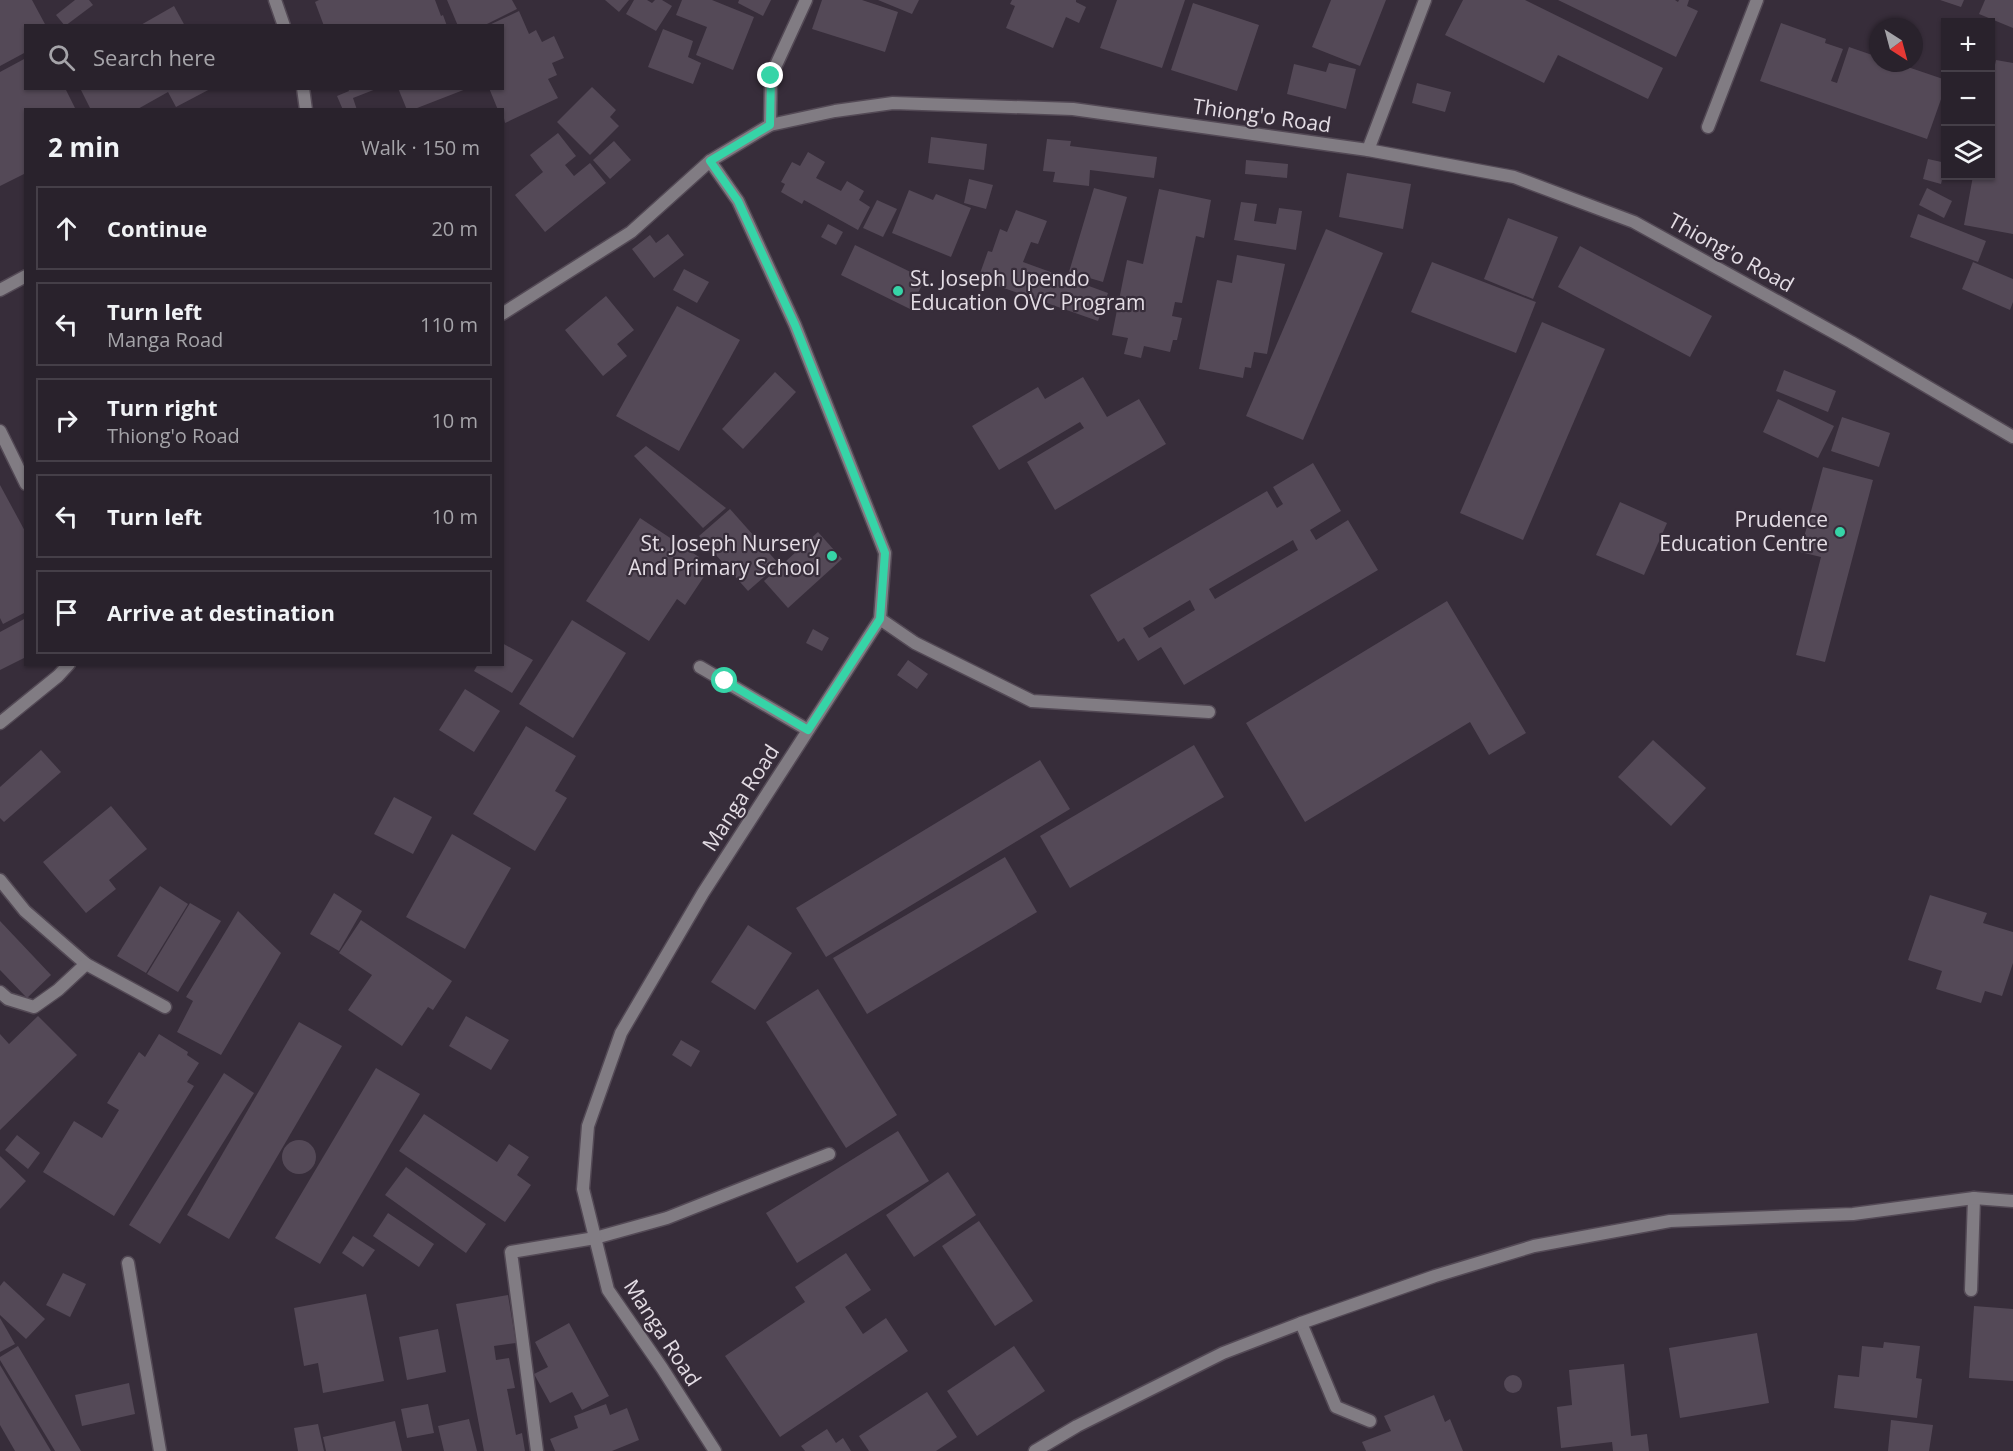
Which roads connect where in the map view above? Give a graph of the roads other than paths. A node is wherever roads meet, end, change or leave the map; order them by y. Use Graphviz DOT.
graph roads {
  1 [pos="275,0"];
  2 [pos="806,0"];
  3 [pos="1425,0"];
  4 [pos="1757,0"];
  5 [pos="283,24"];
  6 [pos="303,90"];
  7 [pos="306,108"];
  8 [pos="770,125"];
  9 [pos="1708,127"];
  10 [pos="1368,150"];
  11 [pos="710,161"];
  12 [pos="24,277"];
  13 [pos="0,290"];
  14 [pos="504,313"];
  15 [pos="0,431"];
  16 [pos="2013,437"];
  17 [pos="24,480"];
  18 [pos="880,619"];
  19 [pos="67,666"];
  20 [pos="700,667"];
  21 [pos="1209,712"];
  22 [pos="0,723"];
  23 [pos="808,730"];
  24 [pos="0,880"];
  25 [pos="86,964"];
  26 [pos="0,992"];
  27 [pos="165,1007"];
  28 [pos="829,1154"];
  29 [pos="1974,1198"];
  30 [pos="2013,1201"];
  31 [pos="594,1238"];
  32 [pos="128,1263"];
  33 [pos="1971,1290"];
  34 [pos="1300,1323"];
  35 [pos="1370,1421"];
  36 [pos="160,1451"];
  37 [pos="537,1451"];
  38 [pos="715,1451"];
  39 [pos="1035,1451"];
  1 -- 5 [label="street"];
  2 -- 8 [label="street"];
  3 -- 10 [label="street"];
  4 -- 9 [label="street"];
  6 -- 7 [label="street"];
  8 -- 10 [label="street, Thiong'o Road"];
  8 -- 11 [label="street, Thiong'o Road"];
  10 -- 16 [label="street, Thiong'o Road"];
  11 -- 14 [label="street, Thiong'o Road"];
  11 -- 18 [label="street, Manga Road"];
  12 -- 13 [label="street"];
  15 -- 17 [label="street"];
  18 -- 21 [label="street"];
  18 -- 23 [label="street, Manga Road"];
  19 -- 22 [label="street"];
  20 -- 23 [label="street"];
  23 -- 31 [label="street, Manga Road"];
  24 -- 25 [label="street"];
  25 -- 26 [label="street"];
  25 -- 27 [label="street"];
  28 -- 31 [label="street"];
  29 -- 30 [label="street"];
  29 -- 33 [label="street"];
  29 -- 34 [label="street"];
  31 -- 37 [label="street"];
  31 -- 38 [label="street, Manga Road"];
  32 -- 36 [label="street"];
  34 -- 35 [label="street"];
  34 -- 39 [label="street"];
}
